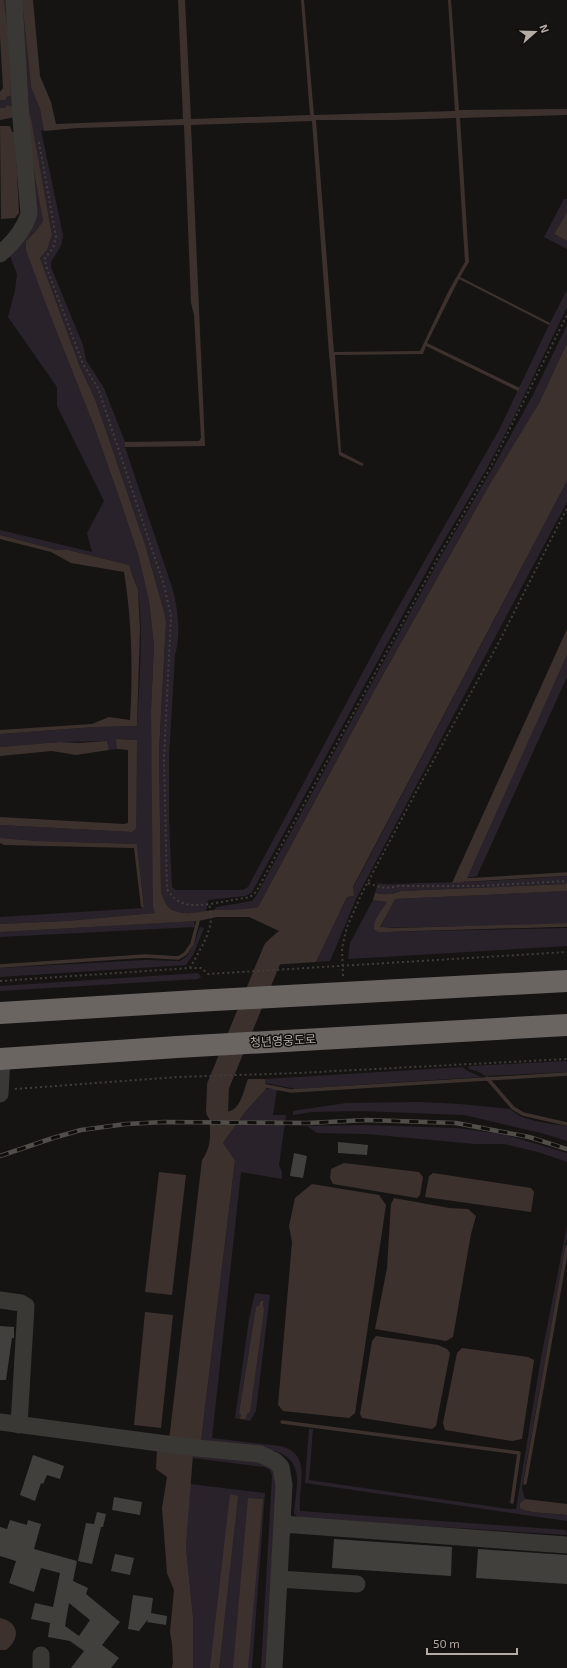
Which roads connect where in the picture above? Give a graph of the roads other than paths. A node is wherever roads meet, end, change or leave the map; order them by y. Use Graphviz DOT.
graph roads {
  1 [pos="14,0"];
  2 [pos="0,254"];
  3 [pos="567,981"];
  4 [pos="0,1013"];
  5 [pos="567,1025"];
  6 [pos="1,1058"];
  7 [pos="0,1092"];
  8 [pos="0,1300"];
  9 [pos="0,1422"];
  10 [pos="20,1425"];
  11 [pos="282,1524"];
  12 [pos="567,1545"];
  13 [pos="279,1580"];
  14 [pos="357,1584"];
  15 [pos="274,1668"];
  1 -- 2 [label="street"];
  3 -- 4 [label="highway"];
  5 -- 6 [label="highway, 청년영웅도로"];
  6 -- 7 [label="street"];
  8 -- 10 [label="street"];
  9 -- 10 [label="street"];
  10 -- 11 [label="street"];
  11 -- 12 [label="street"];
  11 -- 13 [label="street"];
  13 -- 14 [label="street"];
  13 -- 15 [label="street"];
}
